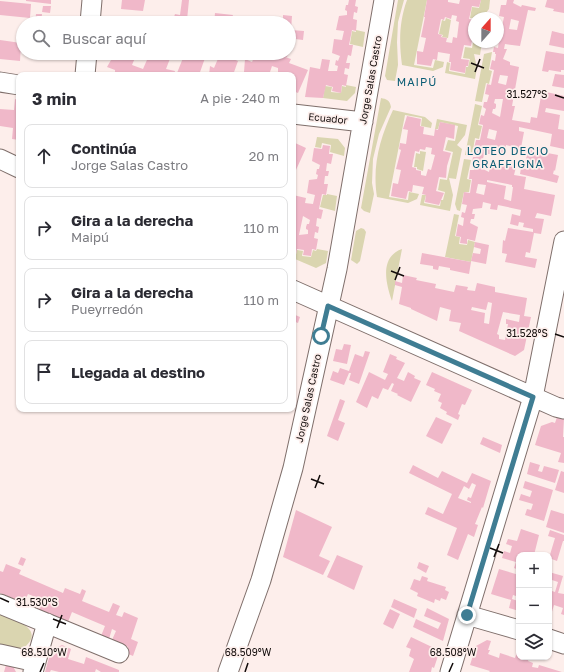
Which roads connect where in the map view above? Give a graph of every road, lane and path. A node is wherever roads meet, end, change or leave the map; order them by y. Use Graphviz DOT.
graph roads {
  1 [pos="92,0"];
  2 [pos="384,0"];
  3 [pos="91,16"];
  4 [pos="86,60"];
  5 [pos="84,72"];
  6 [pos="0,82"];
  7 [pos="16,84"];
  8 [pos="296,114"];
  9 [pos="363,122"];
  10 [pos="0,159"];
  11 [pos="16,167"];
  12 [pos="564,242"];
  13 [pos="296,291"];
  14 [pos="328,306"];
  15 [pos="533,397"];
  16 [pos="564,409"];
  17 [pos="0,604"];
  18 [pos="467,615"];
  19 [pos="47,623"];
  20 [pos="516,629"];
  21 [pos="552,640"];
  22 [pos="564,644"];
  23 [pos="119,653"];
  24 [pos="0,654"];
  25 [pos="34,667"];
  26 [pos="228,672"];
  27 [pos="450,672"];
  1 -- 3 [label="street"];
  2 -- 9 [label="street, Jorge Salas Castro"];
  4 -- 5 [label="street"];
  6 -- 7 [label="street"];
  8 -- 9 [label="street, Ecuador"];
  9 -- 14 [label="street, Jorge Salas Castro"];
  10 -- 11 [label="street"];
  12 -- 15 [label="street"];
  13 -- 14 [label="street"];
  14 -- 15 [label="street"];
  14 -- 26 [label="street, Jorge Salas Castro"];
  15 -- 16 [label="street"];
  15 -- 18 [label="street"];
  17 -- 19 [label="street"];
  18 -- 20 [label="street"];
  18 -- 27 [label="street"];
  19 -- 23 [label="street"];
  19 -- 25 [label="street"];
  21 -- 22 [label="street"];
  24 -- 25 [label="street"];
}
